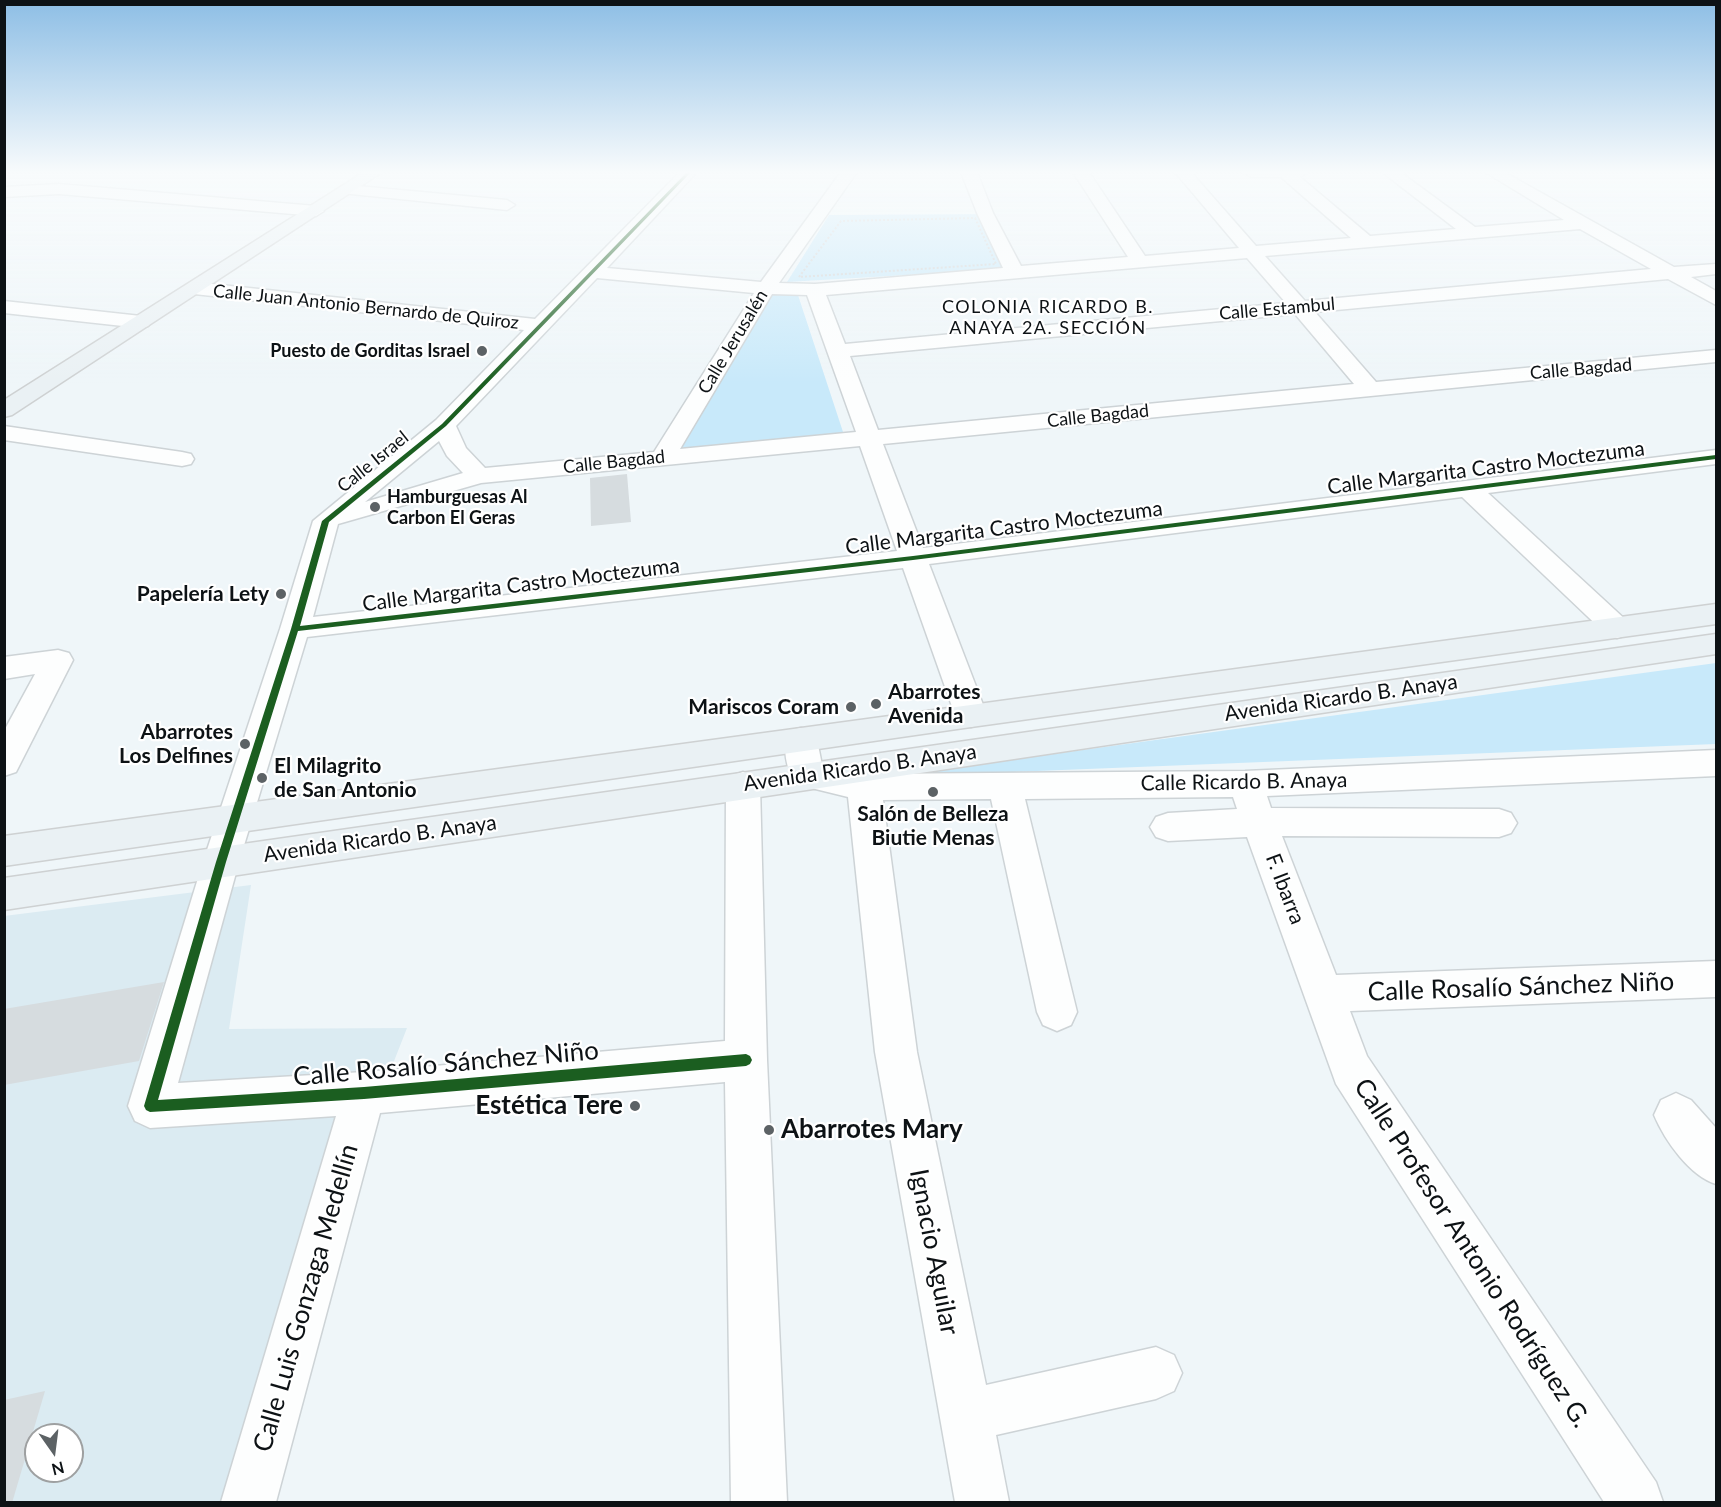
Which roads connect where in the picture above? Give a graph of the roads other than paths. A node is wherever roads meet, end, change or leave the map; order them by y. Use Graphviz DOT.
graph roads {
  1 [pos="266,242"];
  2 [pos="621,242"];
  3 [pos="799,242"];
  4 [pos="1000,242"];
  5 [pos="1127,242"];
  6 [pos="1244,242"];
  7 [pos="1362,242"];
  8 [pos="1617,242"];
  9 [pos="1252,252"];
  10 [pos="1140,262"];
  11 [pos="1716,269"];
  12 [pos="592,272"];
  13 [pos="1015,273"];
  14 [pos="1672,274"];
  15 [pos="194,288"];
  16 [pos="766,288"];
  17 [pos="815,290"];
  18 [pos="1716,299"];
  19 [pos="4,307"];
  20 [pos="1299,307"];
  21 [pos="141,322"];
  22 [pos="539,326"];
  23 [pos="837,351"];
  24 [pos="1716,356"];
  25 [pos="1369,388"];
  26 [pos="4,410"];
  27 [pos="444,425"];
  28 [pos="11,439"];
  29 [pos="870,439"];
  30 [pos="663,457"];
  31 [pos="1716,457"];
  32 [pos="182,459"];
  33 [pos="479,476"];
  34 [pos="1469,489"];
  35 [pos="326,521"];
  36 [pos="913,558"];
  37 [pos="1716,614"];
  38 [pos="1617,628"];
  39 [pos="295,629"];
  40 [pos="1716,644"];
  41 [pos="4,668"];
  42 [pos="971,715"];
  43 [pos="801,740"];
  44 [pos="7,755"];
  45 [pos="1716,763"];
  46 [pos="807,776"];
  47 [pos="1245,784"];
  48 [pos="743,785"];
  49 [pos="1005,785"];
  50 [pos="864,787"];
  51 [pos="235,820"];
  52 [pos="1260,822"];
  53 [pos="1499,823"];
  54 [pos="1168,827"];
  55 [pos="4,851"];
  56 [pos="221,862"];
  57 [pos="4,894"];
  58 [pos="1716,979"];
  59 [pos="1325,994"];
  60 [pos="1057,1012"];
  61 [pos="746,1060"];
  62 [pos="364,1093"];
  63 [pos="1676,1115"];
  64 [pos="1716,1162"];
  65 [pos="1156,1372"];
  66 [pos="965,1416"];
  67 [pos="248,1503"];
  68 [pos="759,1503"];
  69 [pos="982,1503"];
  70 [pos="1636,1503"];
  1 -- 15 [label="main road"];
  2 -- 12 [label="street, Calle Israel"];
  3 -- 16 [label="street, Calle Jerusalén"];
  4 -- 13 [label="street"];
  5 -- 10 [label="street"];
  6 -- 9 [label="street"];
  7 -- 9 [label="street"];
  8 -- 14 [label="street"];
  9 -- 10 [label="street"];
  9 -- 20 [label="street"];
  10 -- 13 [label="street"];
  11 -- 14 [label="street, Calle Estambul"];
  12 -- 16 [label="street"];
  12 -- 22 [label="street, Calle Israel"];
  13 -- 17 [label="street"];
  14 -- 18 [label="street"];
  14 -- 20 [label="street, Calle Estambul"];
  15 -- 21 [label="main road"];
  15 -- 22 [label="street, Calle Juan Antonio Bernardo de Quiroz"];
  16 -- 17 [label="street"];
  16 -- 30 [label="street, Calle Jerusalén"];
  17 -- 23 [label="street"];
  19 -- 21 [label="street"];
  20 -- 23 [label="street, Calle Estambul"];
  20 -- 25 [label="street"];
  21 -- 26 [label="main road"];
  22 -- 27 [label="street, Calle Israel"];
  23 -- 29 [label="street"];
  24 -- 25 [label="street, Calle Bagdad"];
  25 -- 29 [label="street, Calle Bagdad"];
  27 -- 33 [label="street"];
  27 -- 35 [label="street, Calle Israel"];
  28 -- 32 [label="street"];
  29 -- 30 [label="street, Calle Bagdad"];
  29 -- 36 [label="street"];
  30 -- 33 [label="street, Calle Bagdad"];
  31 -- 34 [label="street, Calle Margarita Castro Moctezuma"];
  33 -- 35 [label="street, Calle Bagdad"];
  34 -- 36 [label="street, Calle Margarita Castro Moctezuma"];
  34 -- 38 [label="street"];
  35 -- 39 [label="street"];
  36 -- 39 [label="street, Calle Margarita Castro Moctezuma"];
  36 -- 42 [label="street"];
  37 -- 38 [label="main road, Avenida Ricardo B. Anaya"];
  38 -- 42 [label="main road, Avenida Ricardo B. Anaya"];
  39 -- 51 [label="street"];
  40 -- 46 [label="main road, Avenida Ricardo B. Anaya"];
  41 -- 44 [label="street"];
  42 -- 43 [label="main road, Avenida Ricardo B. Anaya"];
  43 -- 46 [label="street"];
  43 -- 51 [label="main road, Avenida Ricardo B. Anaya"];
  45 -- 47 [label="street, Calle Ricardo B. Anaya"];
  46 -- 48 [label="main road, Avenida Ricardo B. Anaya"];
  46 -- 50 [label="street, Calle Ricardo B. Anaya"];
  47 -- 49 [label="street, Calle Ricardo B. Anaya"];
  47 -- 52 [label="street, F. Ibarra"];
  48 -- 56 [label="main road, Avenida Ricardo B. Anaya"];
  48 -- 61 [label="street"];
  49 -- 50 [label="street, Calle Ricardo B. Anaya"];
  49 -- 60 [label="street"];
  50 -- 66 [label="street, Ignacio Aguilar"];
  51 -- 55 [label="main road, Avenida Ricardo B. Anaya"];
  51 -- 56 [label="street"];
  52 -- 53 [label="street"];
  52 -- 54 [label="street"];
  52 -- 59 [label="street, F. Ibarra"];
  56 -- 57 [label="main road, Avenida Ricardo B. Anaya"];
  56 -- 62 [label="street, Calle Rosalío Sánchez Niño"];
  58 -- 59 [label="street, Calle Rosalío Sánchez Niño"];
  59 -- 70 [label="street, Calle Profesor Antonio Rodríguez G."];
  61 -- 62 [label="street, Calle Rosalío Sánchez Niño"];
  61 -- 68 [label="street"];
  62 -- 67 [label="street, Calle Luis Gonzaga Medellín"];
  63 -- 64 [label="street"];
  65 -- 66 [label="street"];
  66 -- 69 [label="street, Ignacio Aguilar"];
}
